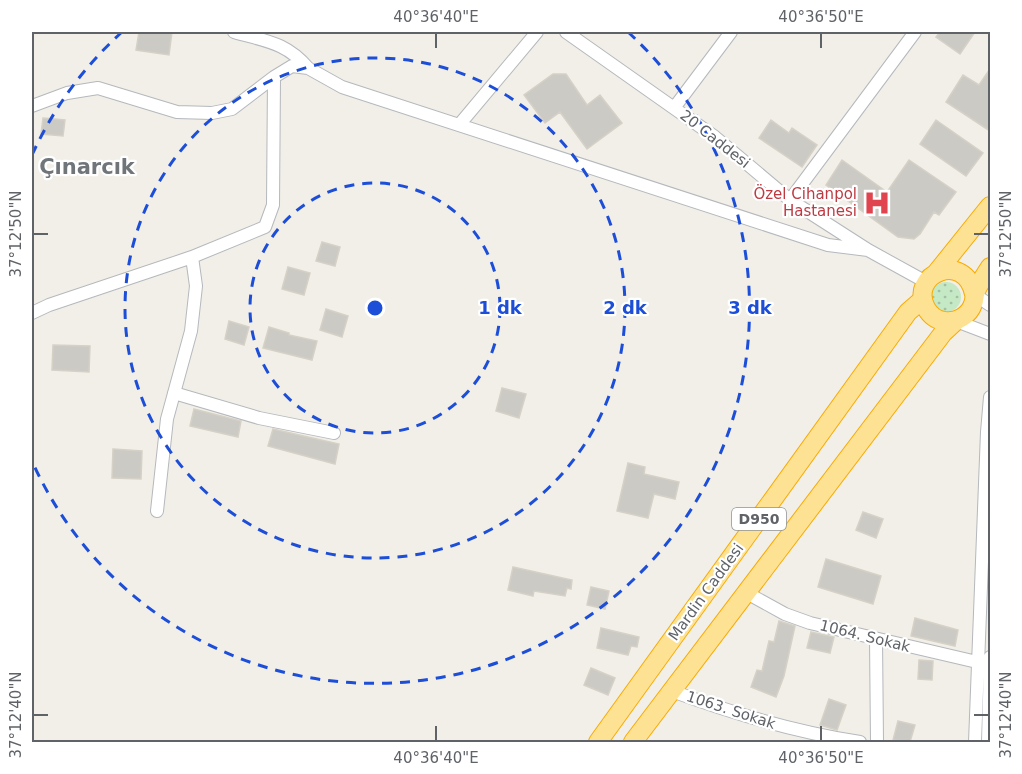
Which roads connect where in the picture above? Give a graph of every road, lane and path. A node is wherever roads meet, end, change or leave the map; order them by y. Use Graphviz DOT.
graph roads {
  1 [pos="234,32"];
  2 [pos="537,32"];
  3 [pos="566,32"];
  4 [pos="731,32"];
  5 [pos="915,32"];
  6 [pos="579,35"];
  7 [pos="308,68"];
  8 [pos="274,77"];
  9 [pos="32,106"];
  10 [pos="674,108"];
  11 [pos="459,125"];
  12 [pos="790,200"];
  13 [pos="990,206"];
  14 [pos="868,250"];
  15 [pos="192,257"];
  16 [pos="990,267"];
  17 [pos="928,285"];
  18 [pos="974,294"];
  19 [pos="990,305"];
  20 [pos="32,313"];
  21 [pos="956,321"];
  22 [pos="990,334"];
  23 [pos="174,393"];
  24 [pos="990,397"];
  25 [pos="334,433"];
  26 [pos="157,511"];
  27 [pos="745,592"];
  28 [pos="876,639"];
  29 [pos="990,655"];
  30 [pos="977,662"];
  31 [pos="990,662"];
  32 [pos="672,691"];
  33 [pos="598,742"];
  34 [pos="633,742"];
  35 [pos="860,742"];
  36 [pos="877,742"];
  37 [pos="975,742"];
  38 [pos="988,742"];
  1 -- 7 [label="street"];
  2 -- 11 [label="street"];
  3 -- 6 [label="street, 20 Caddesi"];
  4 -- 10 [label="street"];
  5 -- 12 [label="street"];
  6 -- 10 [label="street, 20 Caddesi"];
  7 -- 8 [label="street"];
  7 -- 11 [label="street"];
  8 -- 9 [label="street"];
  8 -- 15 [label="street"];
  10 -- 12 [label="street, 20 Caddesi"];
  11 -- 14 [label="street"];
  12 -- 14 [label="street, 20 Caddesi"];
  13 -- 17 [label="highway, Mardin Caddesi / D950"];
  14 -- 17 [label="street, 20 Caddesi"];
  15 -- 20 [label="street"];
  15 -- 23 [label="street"];
  16 -- 18 [label="highway, Mardin Caddesi"];
  17 -- 18 [label="highway"];
  17 -- 21 [label="highway"];
  17 -- 33 [label="highway, Mardin Caddesi / D950"];
  18 -- 19 [label="street"];
  18 -- 21 [label="highway, Mardin Caddesi"];
  21 -- 22 [label="street"];
  21 -- 27 [label="highway, Mardin Caddesi / D950"];
  23 -- 25 [label="street"];
  23 -- 26 [label="street"];
  24 -- 30 [label="street"];
  27 -- 28 [label="street, 1064. Sokak"];
  27 -- 32 [label="highway, Mardin Caddesi / D950"];
  28 -- 30 [label="street, 1064. Sokak"];
  28 -- 36 [label="street"];
  29 -- 31 [label="street"];
  30 -- 31 [label="street, 1064. Sokak"];
  30 -- 37 [label="street"];
  31 -- 38 [label="street"];
  32 -- 34 [label="highway, Mardin Caddesi / D950"];
  32 -- 35 [label="street, 1063. Sokak"];
}
